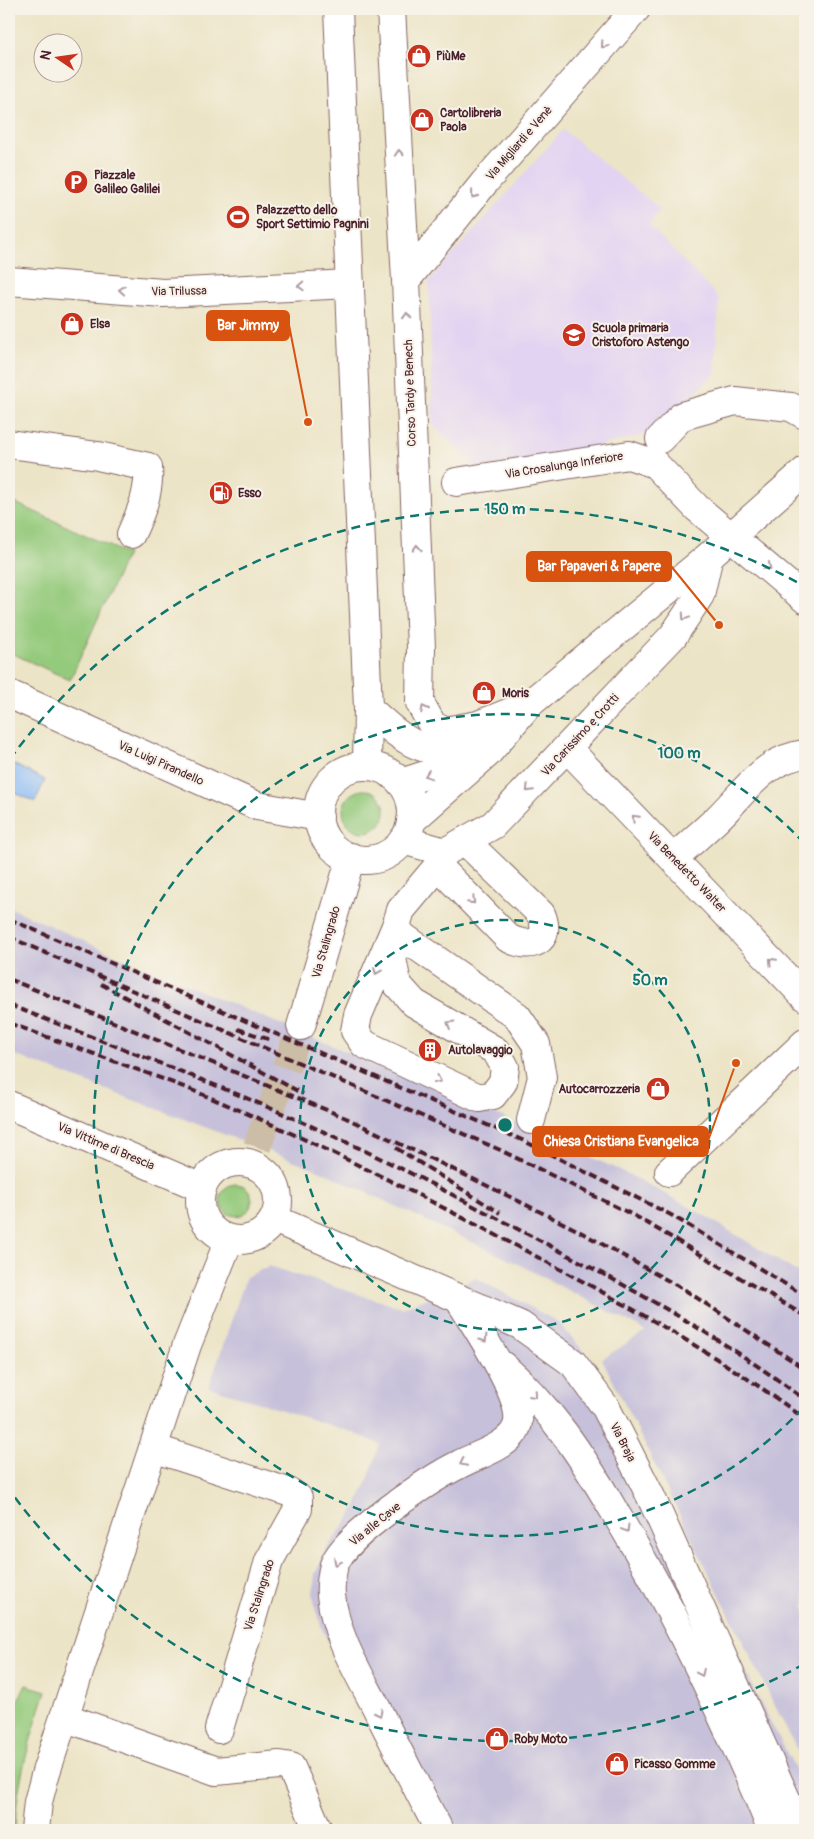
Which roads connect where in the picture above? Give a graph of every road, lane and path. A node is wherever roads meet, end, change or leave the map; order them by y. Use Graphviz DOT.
graph roads {
  1 [pos="338,9"];
  2 [pos="391,9"];
  3 [pos="636,9"];
  4 [pos="9,280"];
  5 [pos="406,280"];
  6 [pos="350,284"];
  7 [pos="805,415"];
  8 [pos="660,439"];
  9 [pos="9,444"];
  10 [pos="805,470"];
  11 [pos="456,482"];
  12 [pos="131,534"];
  13 [pos="731,536"];
  14 [pos="709,556"];
  15 [pos="805,599"];
  16 [pos="9,694"];
  17 [pos="528,706"];
  18 [pos="368,708"];
  19 [pos="478,725"];
  20 [pos="568,749"];
  21 [pos="487,754"];
  22 [pos="805,754"];
  23 [pos="368,766"];
  24 [pos="401,783"];
  25 [pos="319,817"];
  26 [pos="407,831"];
  27 [pos="449,853"];
  28 [pos="350,857"];
  29 [pos="674,858"];
  30 [pos="399,931"];
  31 [pos="805,996"];
  32 [pos="301,1026"];
  33 [pos="805,1043"];
  34 [pos="9,1105"];
  35 [pos="531,1120"];
  36 [pos="669,1172"];
  37 [pos="202,1188"];
  38 [pos="274,1219"];
  39 [pos="230,1240"];
  40 [pos="458,1298"];
  41 [pos="498,1362"];
  42 [pos="153,1448"];
  43 [pos="64,1717"];
  44 [pos="219,1729"];
  45 [pos="35,1830"];
  46 [pos="318,1830"];
  47 [pos="440,1830"];
  48 [pos="772,1830"];
  49 [pos="800,1830"];
  1 -- 6 [label="street"];
  5 -- 2 [label="street, Corso Tardy e Benech, one-way"];
  3 -- 5 [label="street, Via Migliardi e Venè, one-way"];
  6 -- 4 [label="street, Via Trilussa, one-way"];
  19 -- 5 [label="street, Corso Tardy e Benech, one-way"];
  6 -- 18 [label="street"];
  7 -- 8 [label="street"];
  9 -- 12 [label="street"];
  10 -- 13 [label="street"];
  11 -- 13 [label="street, Via Crosalunga Inferiore"];
  13 -- 14 [label="street"];
  13 -- 15 [label="street, Via Crosalunga Inferiore, one-way"];
  14 -- 17 [label="street"];
  14 -- 20 [label="street, Via Carissimo e Crotti, one-way"];
  16 -- 25 [label="street, Via Luigi Pirandello"];
  17 -- 19 [label="street, Corso Tardy e Benech"];
  17 -- 21 [label="street"];
  18 -- 19 [label="street, Corso Tardy e Benech"];
  18 -- 23 [label="street"];
  20 -- 27 [label="street, Via Carissimo e Crotti, one-way"];
  29 -- 20 [label="street, Via Benedetto Walter, one-way"];
  21 -- 24 [label="street, one-way"];
  21 -- 26 [label="street"];
  22 -- 29 [label="street"];
  23 -- 24 [label="street"];
  23 -- 25 [label="street"];
  24 -- 26 [label="street"];
  25 -- 28 [label="street"];
  26 -- 27 [label="street"];
  26 -- 28 [label="street"];
  27 -- 30 [label="street"];
  28 -- 32 [label="street, Via Stalingrado"];
  31 -- 29 [label="street, Via Benedetto Walter, one-way"];
  30 -- 30 [label="street, one-way"];
  30 -- 35 [label="street"];
  33 -- 36 [label="street"];
  34 -- 37 [label="street, Via Vittime di Brescia"];
  37 -- 38 [label="street"];
  37 -- 39 [label="street"];
  38 -- 39 [label="street"];
  38 -- 40 [label="street, Via Braja"];
  39 -- 42 [label="street"];
  40 -- 41 [label="street, Via alle Cave, one-way"];
  40 -- 49 [label="street, Via Braja"];
  41 -- 47 [label="street, Via alle Cave, one-way"];
  41 -- 48 [label="street, one-way"];
  42 -- 43 [label="street"];
  42 -- 44 [label="street, Via Stalingrado"];
  43 -- 45 [label="street"];
  43 -- 46 [label="street"];
}
